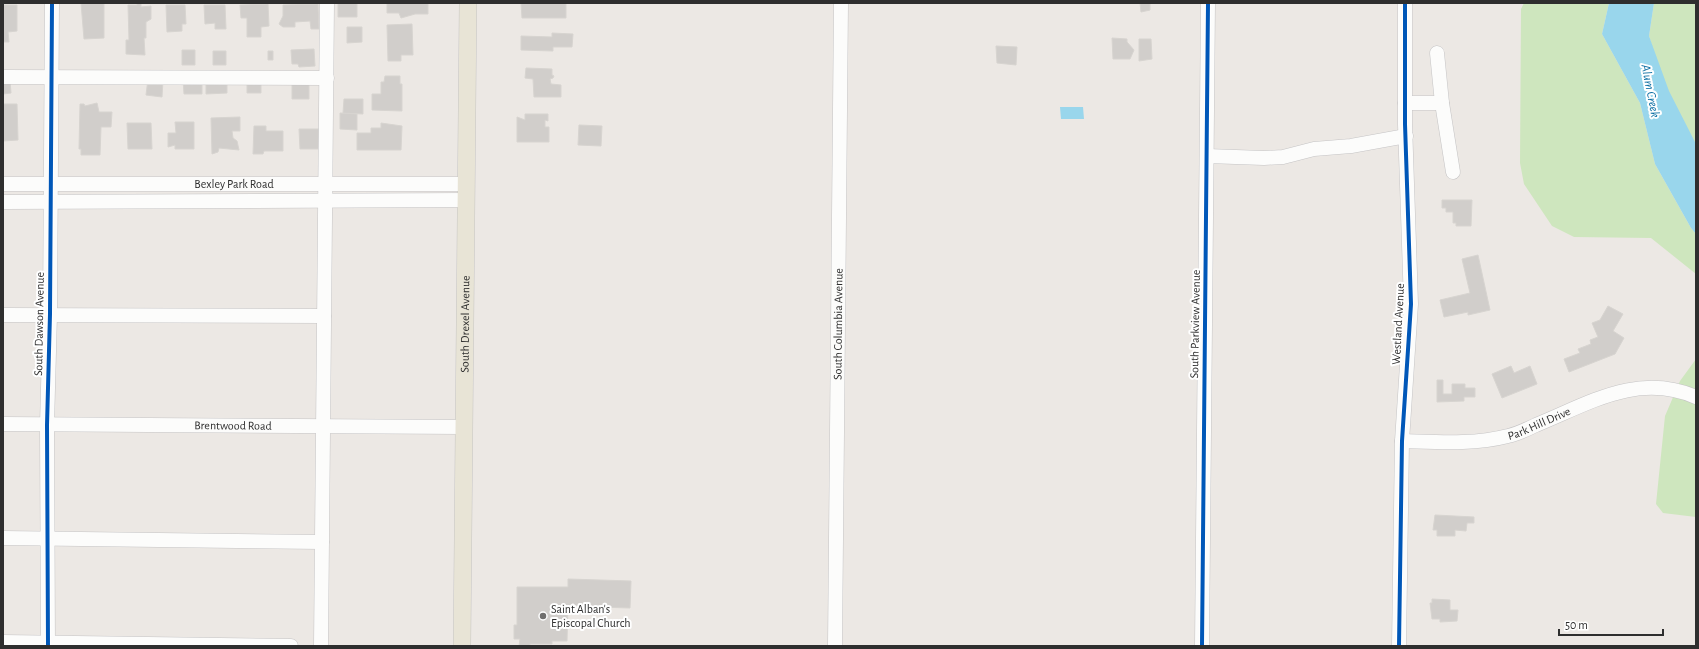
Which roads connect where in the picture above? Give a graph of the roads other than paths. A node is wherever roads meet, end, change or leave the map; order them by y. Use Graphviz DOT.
graph roads {
  1 [pos="52,3"];
  2 [pos="327,3"];
  3 [pos="468,3"];
  4 [pos="840,3"];
  5 [pos="1208,3"];
  6 [pos="1405,3"];
  7 [pos="1437,53"];
  8 [pos="3,77"];
  9 [pos="52,77"];
  10 [pos="327,78"];
  11 [pos="1405,103"];
  12 [pos="1442,103"];
  13 [pos="1406,136"];
  14 [pos="1207,156"];
  15 [pos="1454,172"];
  16 [pos="3,184"];
  17 [pos="51,184"];
  18 [pos="194,184"];
  19 [pos="326,184"];
  20 [pos="466,184"];
  21 [pos="466,200"];
  22 [pos="326,201"];
  23 [pos="3,202"];
  24 [pos="51,202"];
  25 [pos="194,202"];
  26 [pos="3,314"];
  27 [pos="50,314"];
  28 [pos="324,316"];
  29 [pos="1696,397"];
  30 [pos="3,424"];
  31 [pos="47,425"];
  32 [pos="323,425"];
  33 [pos="464,427"];
  34 [pos="1402,441"];
  35 [pos="3,538"];
  36 [pos="48,538"];
  37 [pos="322,542"];
  38 [pos="3,642"];
  39 [pos="48,644"];
  40 [pos="139,645"];
  41 [pos="290,646"];
  42 [pos="321,646"];
  43 [pos="462,646"];
  44 [pos="835,646"];
  45 [pos="1202,646"];
  46 [pos="1399,646"];
  1 -- 9 [label="street, South Dawson Avenue"];
  2 -- 10 [label="street"];
  3 -- 20 [label="main road, South Drexel Avenue"];
  4 -- 44 [label="street, South Columbia Avenue"];
  5 -- 14 [label="street, South Parkview Avenue"];
  6 -- 11 [label="street, Westland Avenue"];
  7 -- 12 [label="street"];
  8 -- 9 [label="street"];
  9 -- 10 [label="street"];
  9 -- 17 [label="street, South Dawson Avenue"];
  10 -- 19 [label="street"];
  11 -- 12 [label="street"];
  11 -- 13 [label="street, Westland Avenue"];
  12 -- 15 [label="street"];
  13 -- 14 [label="street"];
  13 -- 34 [label="street, Westland Avenue"];
  14 -- 45 [label="street, South Parkview Avenue"];
  16 -- 17 [label="street, Bexley Park Road"];
  17 -- 18 [label="street, Bexley Park Road"];
  17 -- 24 [label="street, South Dawson Avenue"];
  18 -- 19 [label="street, Bexley Park Road"];
  18 -- 25 [label="street"];
  19 -- 20 [label="street, Bexley Park Road"];
  19 -- 22 [label="street"];
  20 -- 21 [label="main road, South Drexel Avenue"];
  21 -- 22 [label="street, Bexley Park Road"];
  21 -- 33 [label="main road, South Drexel Avenue"];
  22 -- 25 [label="street, Bexley Park Road"];
  22 -- 28 [label="street"];
  23 -- 24 [label="street, Bexley Park Road"];
  24 -- 25 [label="street, Bexley Park Road"];
  24 -- 27 [label="street, South Dawson Avenue"];
  26 -- 27 [label="street"];
  27 -- 28 [label="street"];
  27 -- 31 [label="street, South Dawson Avenue"];
  28 -- 32 [label="street"];
  29 -- 34 [label="street, Park Hill Drive"];
  30 -- 31 [label="street, Brentwood Road"];
  31 -- 32 [label="street, Brentwood Road"];
  31 -- 36 [label="street, South Dawson Avenue"];
  32 -- 33 [label="street, Brentwood Road"];
  32 -- 37 [label="street"];
  33 -- 43 [label="main road, South Drexel Avenue"];
  34 -- 46 [label="street, Westland Avenue"];
  35 -- 36 [label="street"];
  36 -- 37 [label="street"];
  36 -- 39 [label="street, South Dawson Avenue"];
  37 -- 42 [label="street"];
  38 -- 39 [label="street"];
  39 -- 40 [label="street"];
  40 -- 41 [label="street"];
}
